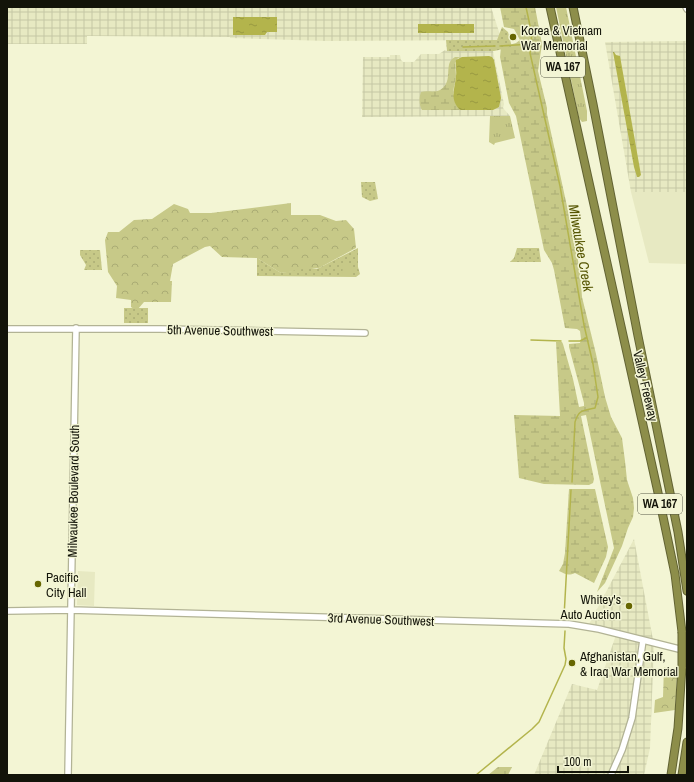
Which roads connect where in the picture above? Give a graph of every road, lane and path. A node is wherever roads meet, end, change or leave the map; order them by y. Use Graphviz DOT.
graph roads {
  1 [pos="550,7"];
  2 [pos="573,7"];
  3 [pos="76,328"];
  4 [pos="7,329"];
  5 [pos="365,333"];
  6 [pos="687,591"];
  7 [pos="71,610"];
  8 [pos="7,611"];
  9 [pos="643,640"];
  10 [pos="687,651"];
  11 [pos="687,742"];
  12 [pos="68,775"];
  13 [pos="611,775"];
  14 [pos="671,775"];
  15 [pos="682,775"];
  1 -- 14 [label="highway, Valley Freeway / WA 167, bridge"];
  2 -- 6 [label="highway, Valley Freeway / WA 167"];
  3 -- 4 [label="street, 5th Avenue Southwest"];
  3 -- 5 [label="street, 5th Avenue Southwest"];
  3 -- 7 [label="street, Milwaukee Boulevard South"];
  7 -- 8 [label="street, 3rd Avenue Southwest"];
  7 -- 9 [label="street, 3rd Avenue Southwest"];
  7 -- 12 [label="street, Milwaukee Boulevard South"];
  9 -- 10 [label="street, 3rd Avenue Southwest"];
  9 -- 13 [label="street"];
  11 -- 15 [label="highway"];
}
